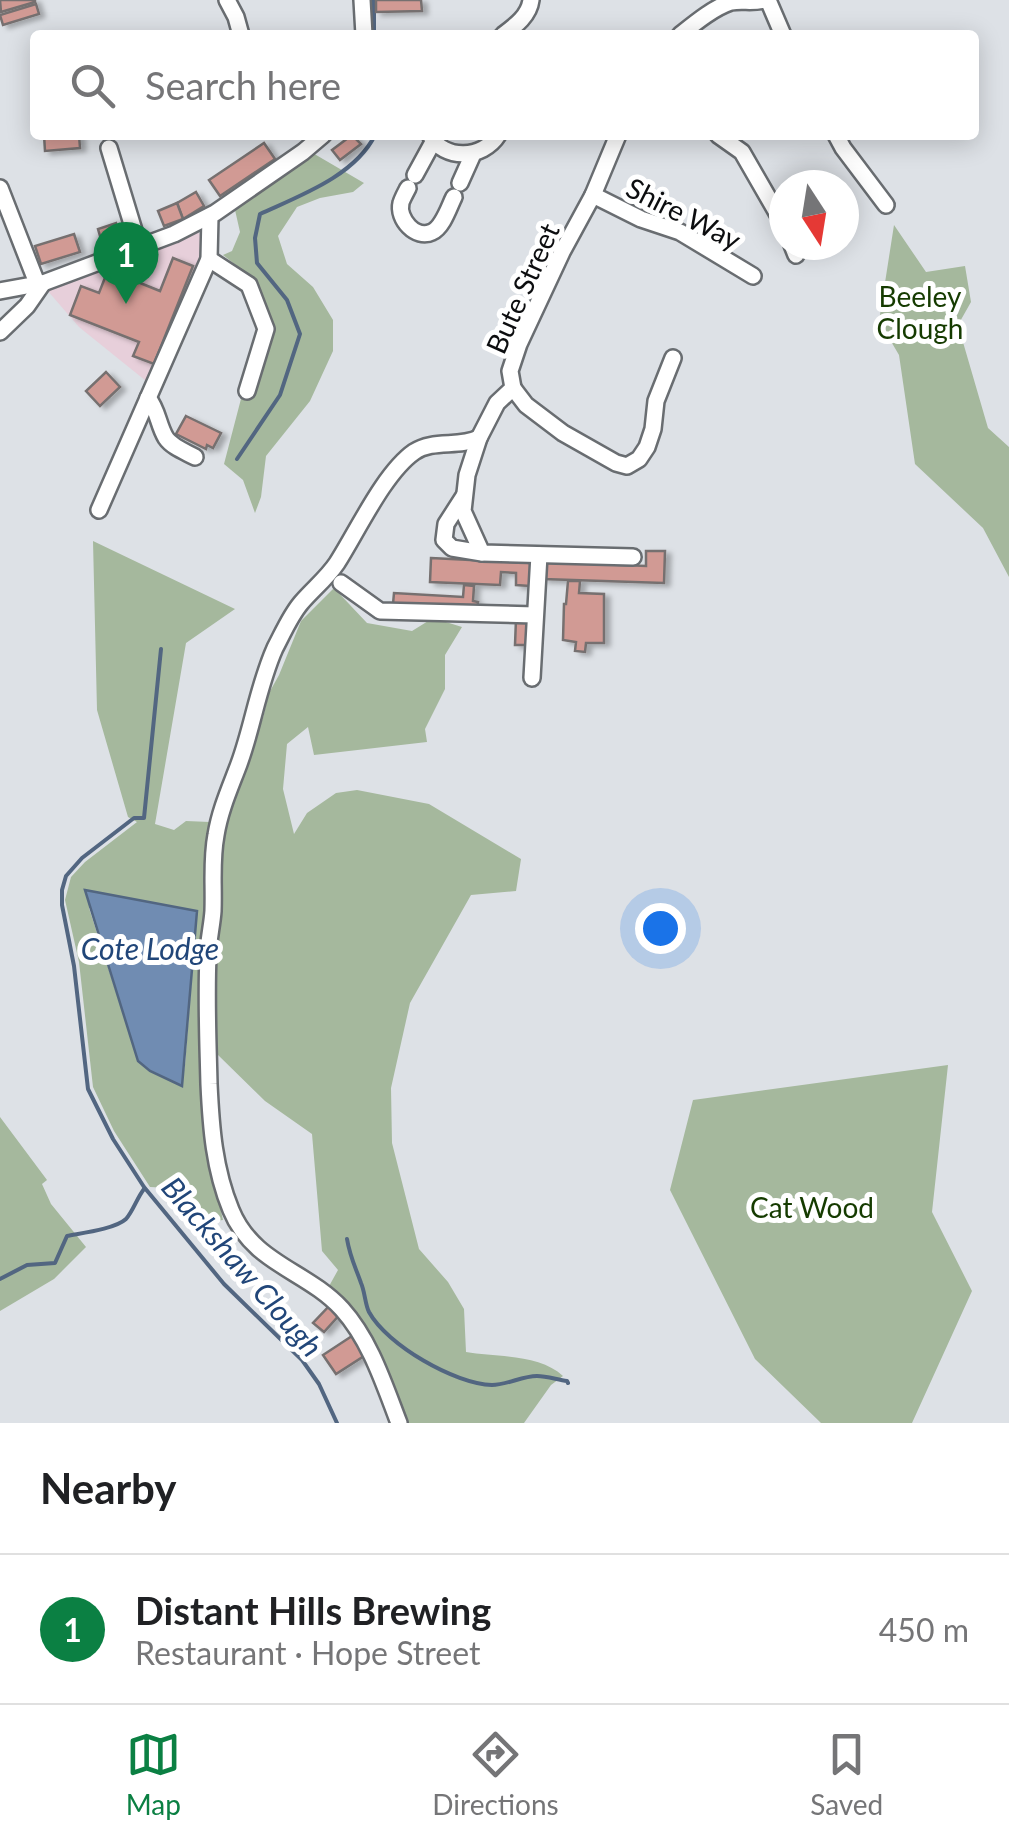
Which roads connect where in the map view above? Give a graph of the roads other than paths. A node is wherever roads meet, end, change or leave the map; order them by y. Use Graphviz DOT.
graph roads {
  1 [pos="227,0"];
  2 [pos="362,0"];
  3 [pos="531,0"];
  4 [pos="766,0"];
  5 [pos="239,30"];
  6 [pos="364,30"];
  7 [pos="509,30"];
  8 [pos="687,30"];
  9 [pos="781,30"];
  10 [pos="317,140"];
  11 [pos="430,140"];
  12 [pos="434,140"];
  13 [pos="495,140"];
  14 [pos="616,140"];
  15 [pos="725,140"];
  16 [pos="839,140"];
  17 [pos="110,148"];
  18 [pos="473,154"];
  19 [pos="0,188"];
  20 [pos="593,195"];
  21 [pos="769,198"];
  22 [pos="886,205"];
  23 [pos="210,216"];
  24 [pos="139,248"];
  25 [pos="209,259"];
  26 [pos="753,276"];
  27 [pos="39,284"];
  28 [pos="0,290"];
  29 [pos="0,332"];
  30 [pos="674,358"];
  31 [pos="512,388"];
  32 [pos="248,391"];
  33 [pos="148,398"];
  34 [pos="479,438"];
  35 [pos="195,457"];
  36 [pos="465,495"];
  37 [pos="99,510"];
  38 [pos="482,553"];
  39 [pos="538,554"];
  40 [pos="633,557"];
  41 [pos="341,582"];
  42 [pos="535,615"];
  43 [pos="532,678"];
  44 [pos="399,1423"];
  1 -- 5 [label="street"];
  2 -- 6 [label="street"];
  3 -- 7 [label="street"];
  4 -- 8 [label="street"];
  4 -- 9 [label="street"];
  10 -- 23 [label="street"];
  11 -- 18 [label="street"];
  12 -- 18 [label="street"];
  13 -- 18 [label="street"];
  14 -- 20 [label="street, Bute Street"];
  15 -- 21 [label="street"];
  16 -- 22 [label="street"];
  17 -- 24 [label="street"];
  19 -- 27 [label="street"];
  20 -- 26 [label="street, Shire Way"];
  20 -- 31 [label="street, Bute Street"];
  23 -- 24 [label="street"];
  23 -- 25 [label="street"];
  24 -- 27 [label="street"];
  25 -- 32 [label="street"];
  25 -- 33 [label="street"];
  27 -- 28 [label="street"];
  27 -- 29 [label="street"];
  30 -- 31 [label="street"];
  31 -- 34 [label="street, Bute Street"];
  33 -- 35 [label="street"];
  33 -- 37 [label="street"];
  34 -- 36 [label="street, Bute Street"];
  34 -- 44 [label="street"];
  36 -- 38 [label="street"];
  36 -- 38 [label="street"];
  38 -- 39 [label="street"];
  39 -- 40 [label="street"];
  39 -- 42 [label="street"];
  41 -- 42 [label="street"];
  42 -- 43 [label="street"];
}
